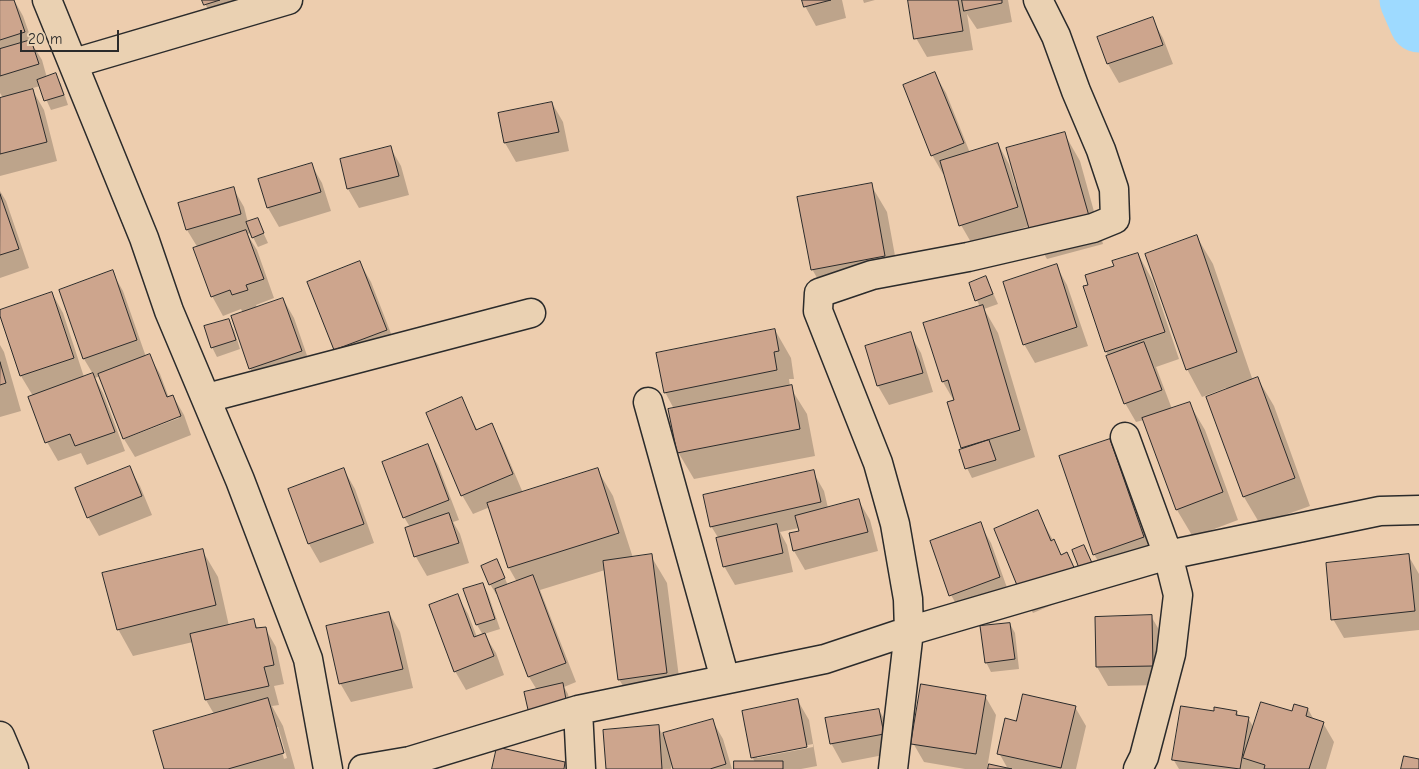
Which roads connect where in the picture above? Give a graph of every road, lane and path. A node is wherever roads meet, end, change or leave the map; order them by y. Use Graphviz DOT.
graph roads {
  1 [pos="48,0"];
  2 [pos="288,0"];
  3 [pos="1038,0"];
  4 [pos="74,62"];
  5 [pos="531,313"];
  6 [pos="207,398"];
  7 [pos="648,402"];
  8 [pos="1125,437"];
  9 [pos="1419,510"];
  10 [pos="1168,555"];
  11 [pos="909,631"];
  12 [pos="725,678"];
  13 [pos="578,710"];
  14 [pos="0,736"];
  15 [pos="14,769"];
  16 [pos="328,769"];
  17 [pos="363,769"];
  18 [pos="581,769"];
  19 [pos="893,769"];
  20 [pos="1138,769"];
  1 -- 4 [label="street"];
  2 -- 4 [label="street"];
  3 -- 11 [label="street"];
  4 -- 6 [label="street"];
  5 -- 6 [label="street"];
  6 -- 16 [label="street"];
  7 -- 12 [label="street"];
  8 -- 10 [label="street"];
  9 -- 10 [label="street"];
  10 -- 11 [label="street"];
  10 -- 20 [label="street"];
  11 -- 12 [label="street"];
  11 -- 19 [label="street"];
  12 -- 13 [label="street"];
  13 -- 17 [label="street"];
  13 -- 18 [label="street"];
  14 -- 15 [label="street"];
}
